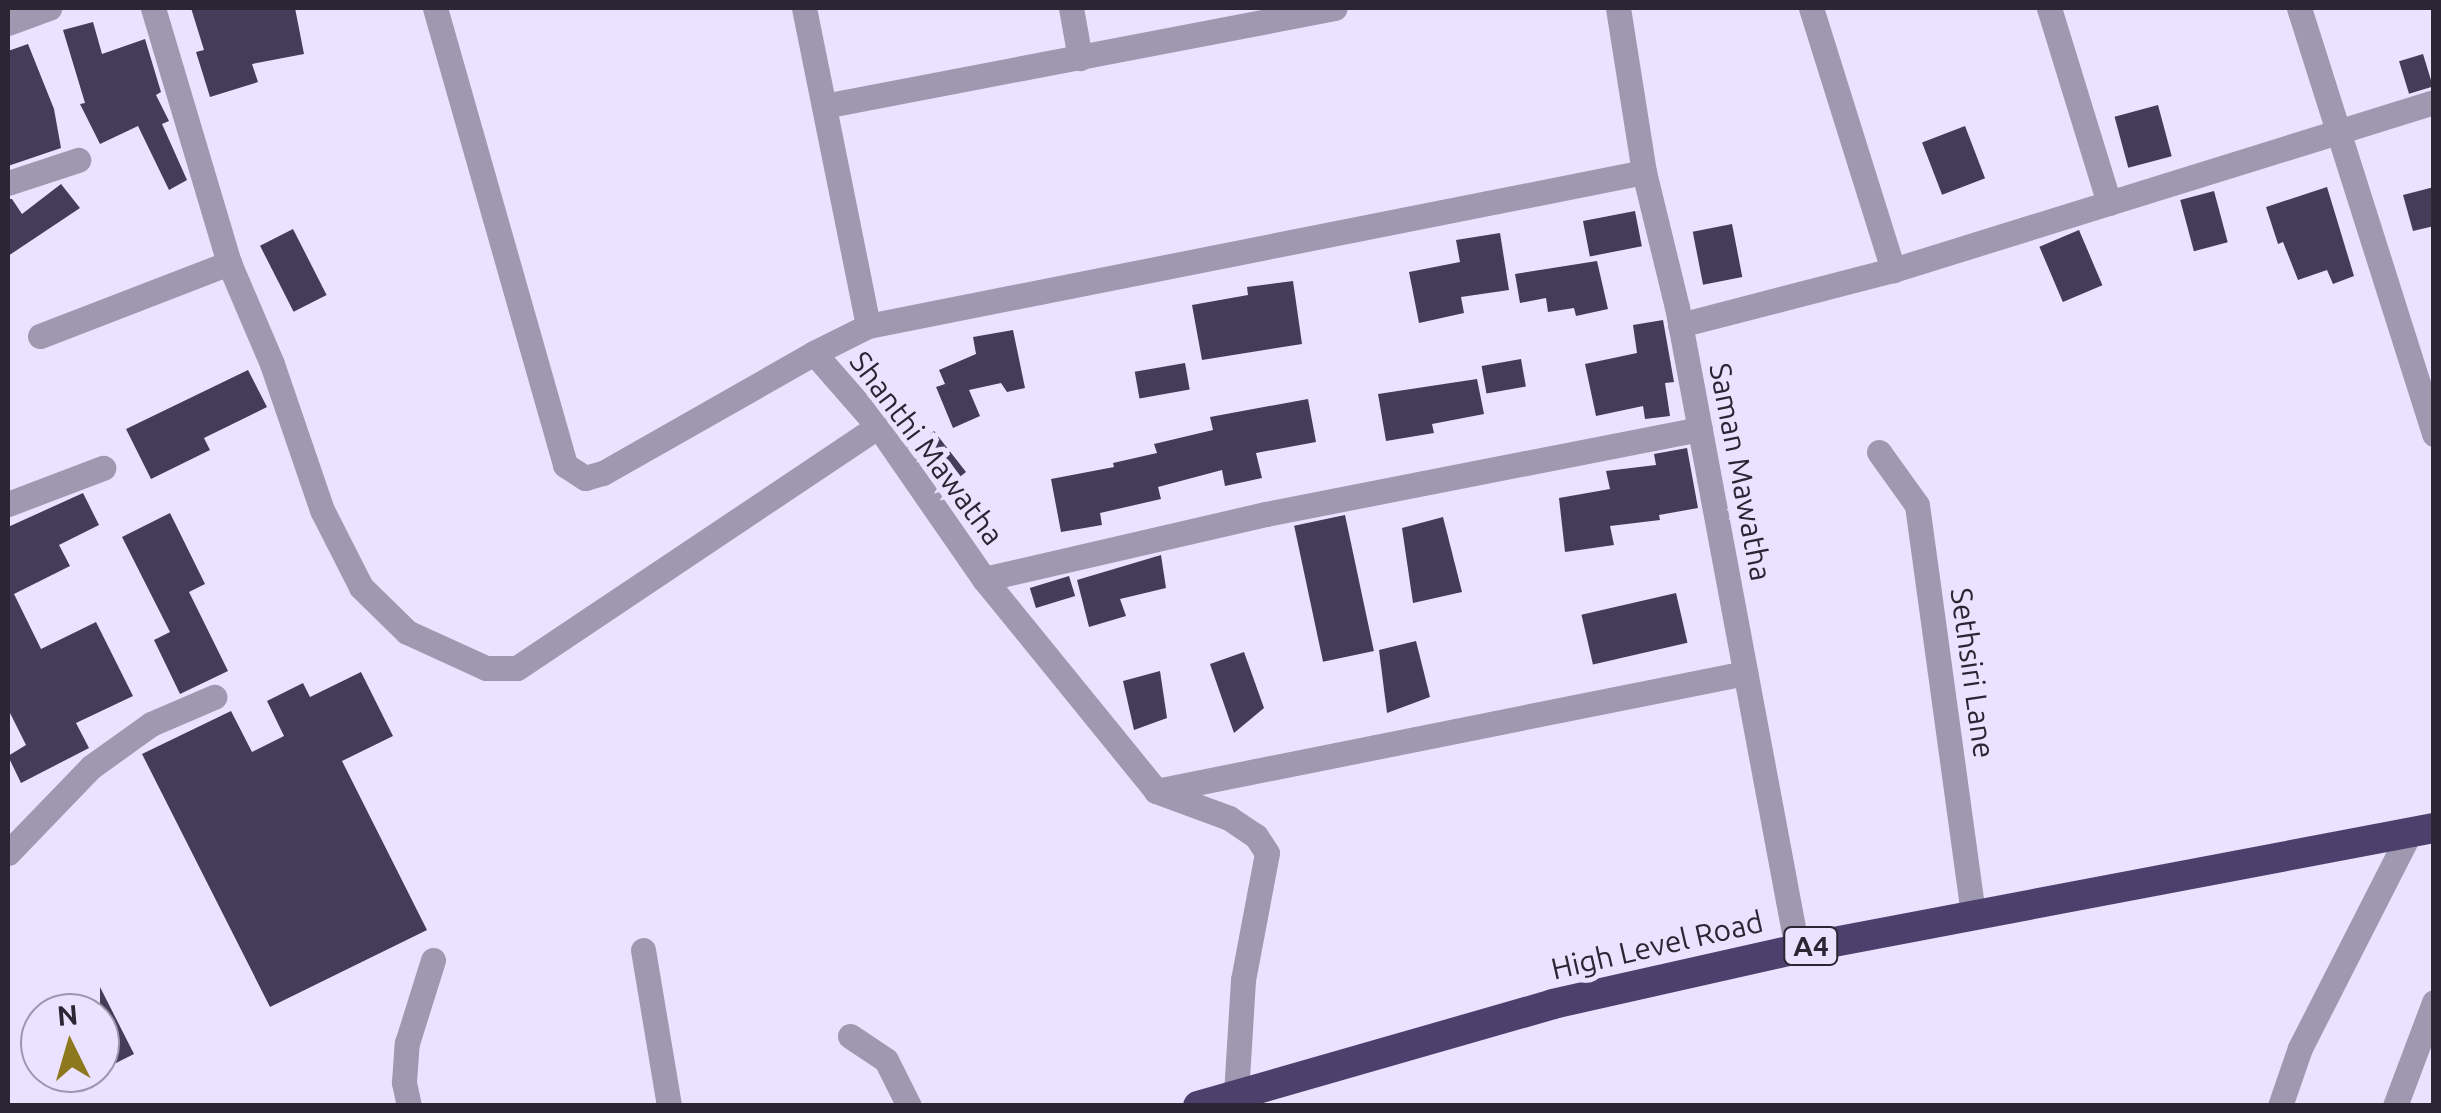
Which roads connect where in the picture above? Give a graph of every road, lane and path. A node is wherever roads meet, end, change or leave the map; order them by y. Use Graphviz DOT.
graph roads {
  1 [pos="50,8"];
  2 [pos="153,8"];
  3 [pos="435,8"];
  4 [pos="804,8"];
  5 [pos="1071,8"];
  6 [pos="1335,8"];
  7 [pos="1618,8"];
  8 [pos="1811,8"];
  9 [pos="2049,8"];
  10 [pos="2299,8"];
  11 [pos="8,23"];
  12 [pos="1080,58"];
  13 [pos="2434,102"];
  14 [pos="824,106"];
  15 [pos="2339,132"];
  16 [pos="78,160"];
  17 [pos="1644,172"];
  18 [pos="8,183"];
  19 [pos="2109,203"];
  20 [pos="228,263"];
  21 [pos="1894,270"];
  22 [pos="1680,324"];
  23 [pos="868,326"];
  24 [pos="40,336"];
  25 [pos="814,353"];
  26 [pos="878,426"];
  27 [pos="1700,429"];
  28 [pos="2434,434"];
  29 [pos="1879,452"];
  30 [pos="102,468"];
  31 [pos="8,504"];
  32 [pos="984,578"];
  33 [pos="1746,673"];
  34 [pos="214,697"];
  35 [pos="1156,792"];
  36 [pos="2421,831"];
  37 [pos="8,853"];
  38 [pos="1973,914"];
  39 [pos="1797,949"];
  40 [pos="644,950"];
  41 [pos="433,960"];
  42 [pos="2434,1002"];
  43 [pos="850,1036"];
  44 [pos="1236,1093"];
  45 [pos="409,1106"];
  46 [pos="669,1106"];
  47 [pos="909,1106"];
  48 [pos="1198,1106"];
  49 [pos="2280,1106"];
  50 [pos="2395,1106"];
  1 -- 11 [label="street"];
  2 -- 20 [label="street"];
  3 -- 25 [label="street, Shanthi Mawatha"];
  4 -- 14 [label="street"];
  5 -- 12 [label="street"];
  6 -- 12 [label="street"];
  7 -- 17 [label="street, Saman Mawatha"];
  8 -- 21 [label="street"];
  9 -- 19 [label="street"];
  10 -- 15 [label="street"];
  12 -- 14 [label="street"];
  13 -- 15 [label="street"];
  14 -- 23 [label="street"];
  15 -- 19 [label="street"];
  15 -- 28 [label="street"];
  16 -- 18 [label="street"];
  17 -- 22 [label="street, Saman Mawatha"];
  17 -- 23 [label="street"];
  19 -- 21 [label="street"];
  20 -- 24 [label="street"];
  20 -- 26 [label="street"];
  21 -- 22 [label="street"];
  22 -- 27 [label="street, Saman Mawatha"];
  23 -- 25 [label="street"];
  25 -- 26 [label="street, Shanthi Mawatha"];
  26 -- 32 [label="street, Shanthi Mawatha"];
  27 -- 32 [label="street"];
  27 -- 33 [label="street, Saman Mawatha"];
  29 -- 38 [label="street, Sethsiri Lane"];
  30 -- 31 [label="street"];
  32 -- 35 [label="street, Shanthi Mawatha"];
  33 -- 35 [label="street"];
  33 -- 39 [label="street, Saman Mawatha"];
  34 -- 37 [label="street"];
  35 -- 44 [label="street"];
  36 -- 38 [label="highway, High Level Road / A4"];
  36 -- 49 [label="street"];
  38 -- 39 [label="highway, High Level Road / A4"];
  39 -- 44 [label="highway, High Level Road / A4"];
  40 -- 46 [label="street"];
  41 -- 45 [label="street"];
  42 -- 50 [label="street"];
  43 -- 47 [label="street"];
  44 -- 48 [label="highway, High Level Road / A4"];
}
